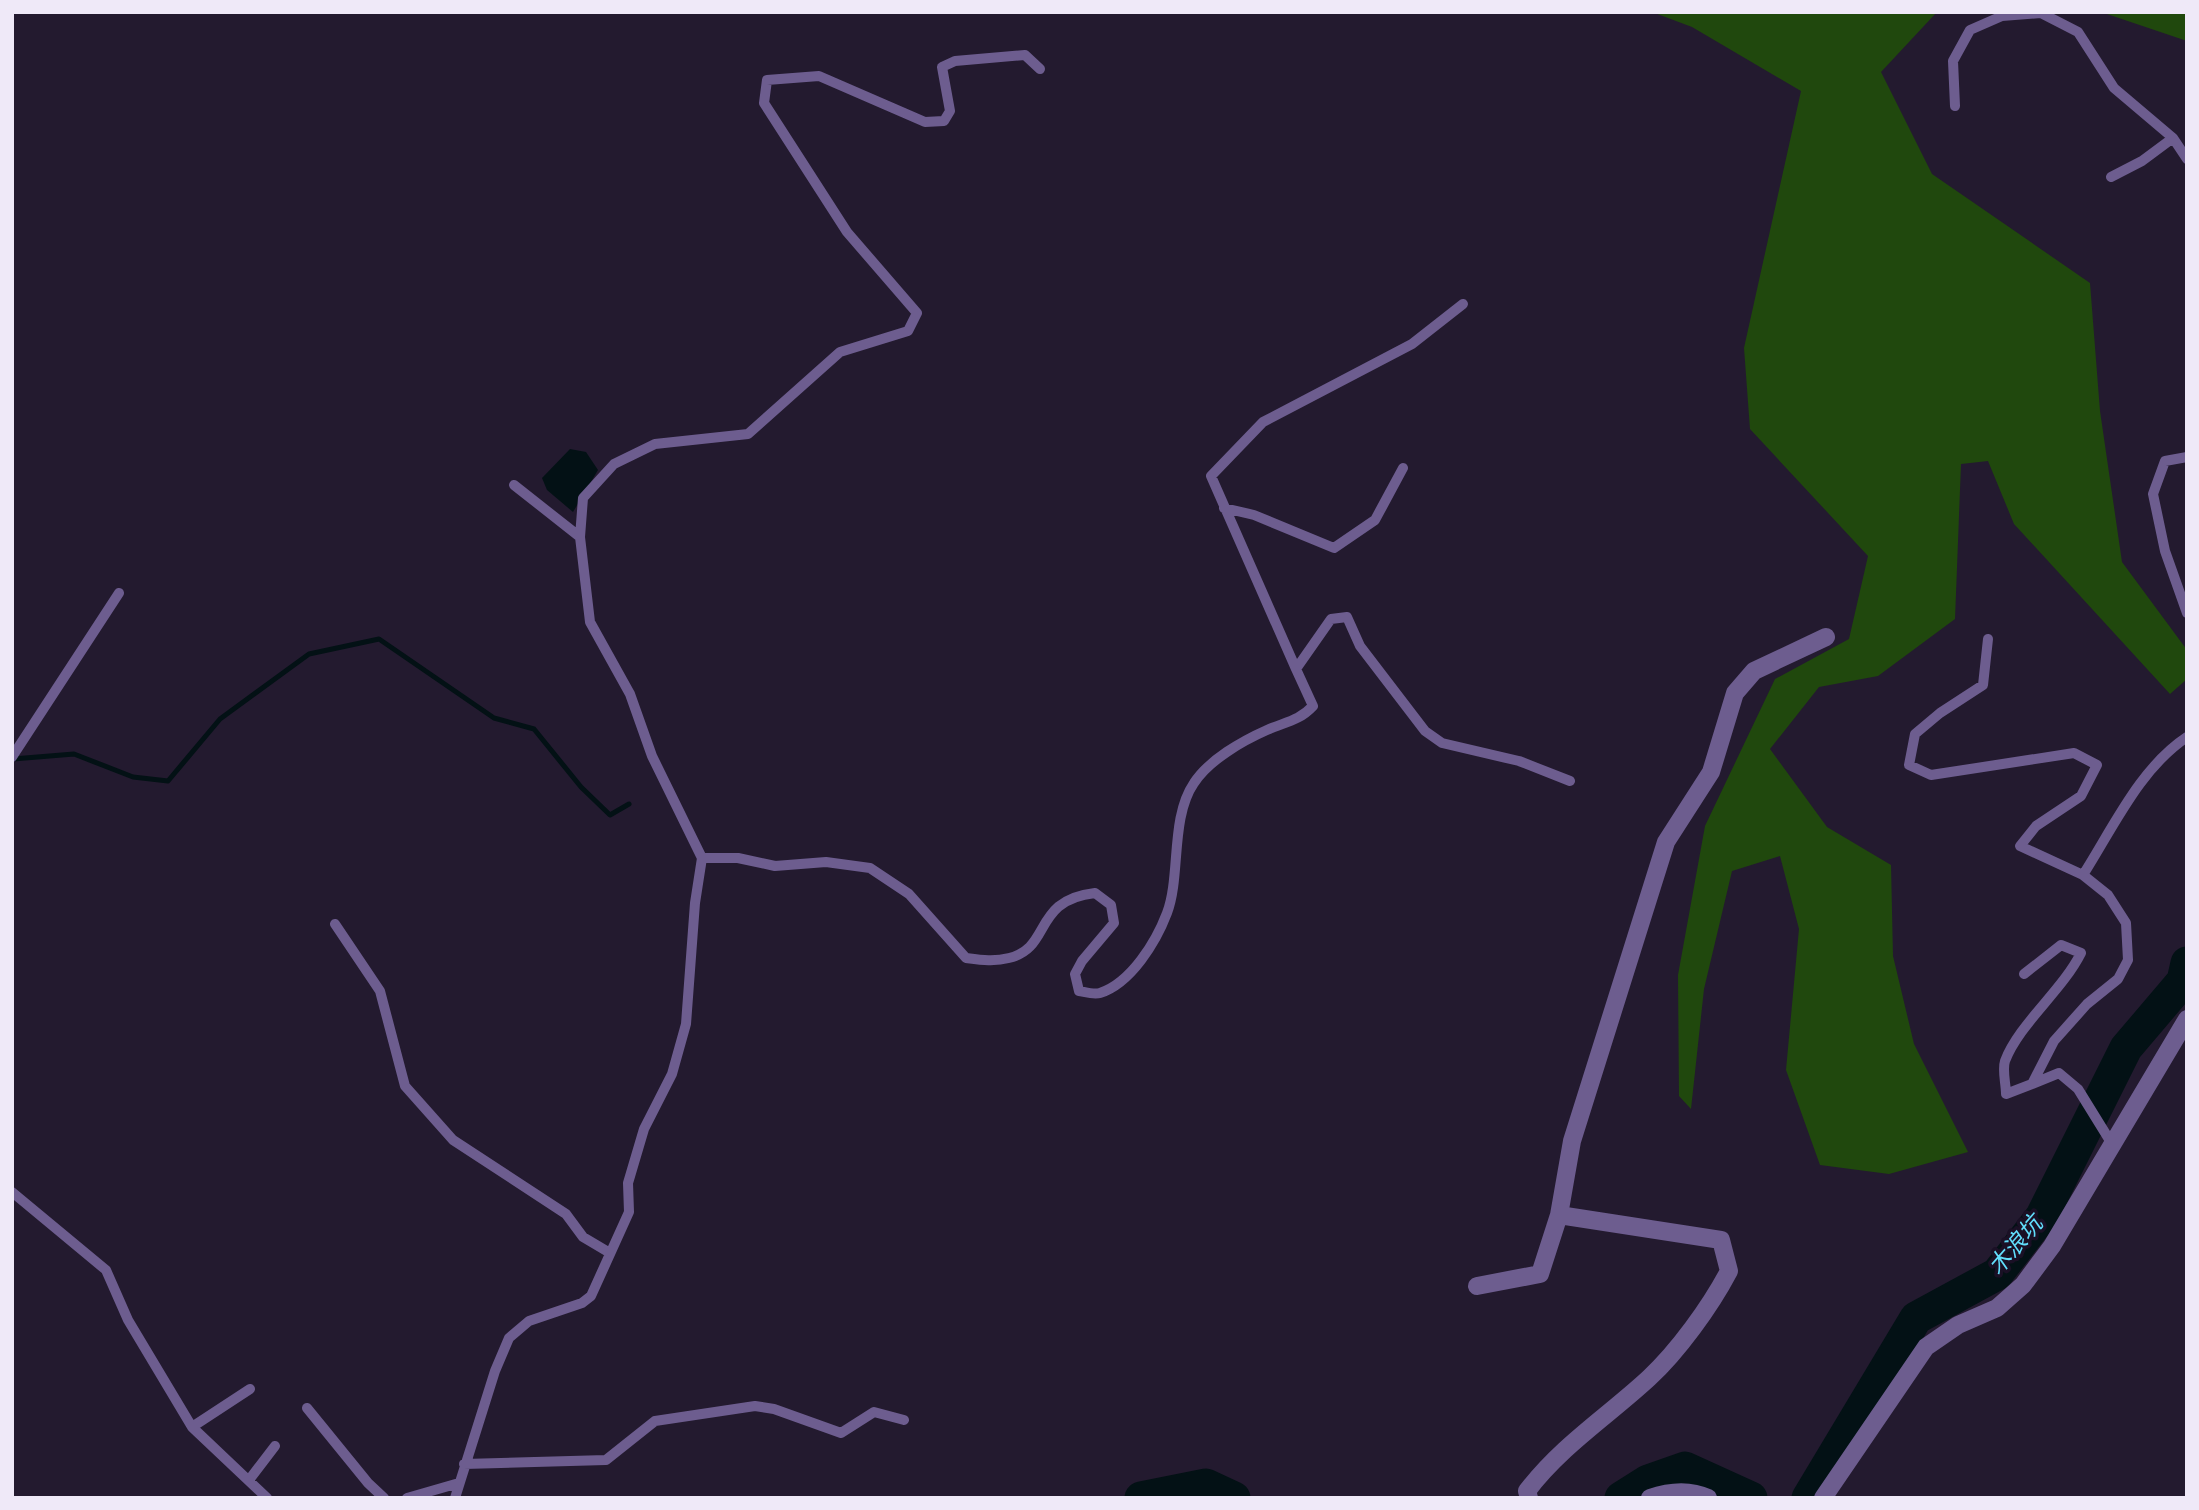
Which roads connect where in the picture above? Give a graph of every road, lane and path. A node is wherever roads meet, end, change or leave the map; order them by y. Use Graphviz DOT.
graph roads {
  1 [pos="1040,69"];
  2 [pos="1955,106"];
  3 [pos="2173,138"];
  4 [pos="2187,159"];
  5 [pos="2111,177"];
  6 [pos="1463,304"];
  7 [pos="2187,457"];
  8 [pos="1403,468"];
  9 [pos="513,485"];
  10 [pos="1224,508"];
  11 [pos="580,537"];
  12 [pos="119,593"];
  13 [pos="2187,613"];
  14 [pos="1826,638"];
  15 [pos="1988,639"];
  16 [pos="1296,669"];
  17 [pos="2187,737"];
  18 [pos="12,757"];
  19 [pos="1570,781"];
  20 [pos="702,858"];
  21 [pos="2083,875"];
  22 [pos="335,923"];
  23 [pos="2024,974"];
  24 [pos="2187,1019"];
  25 [pos="2032,1084"];
  26 [pos="2112,1143"];
  27 [pos="12,1192"];
  28 [pos="1559,1215"];
  29 [pos="610,1254"];
  30 [pos="1477,1286"];
  31 [pos="250,1389"];
  32 [pos="307,1408"];
  33 [pos="904,1420"];
  34 [pos="192,1427"];
  35 [pos="275,1447"];
  36 [pos="464,1464"];
  37 [pos="249,1480"];
  38 [pos="459,1483"];
  39 [pos="1528,1494"];
  40 [pos="267,1498"];
  41 [pos="384,1498"];
  42 [pos="407,1498"];
  43 [pos="455,1498"];
  44 [pos="1650,1498"];
  45 [pos="1708,1498"];
  46 [pos="1824,1498"];
  1 -- 11 [label="lane"];
  2 -- 3 [label="lane"];
  3 -- 4 [label="lane"];
  3 -- 5 [label="lane"];
  6 -- 10 [label="lane"];
  7 -- 13 [label="lane"];
  8 -- 10 [label="lane"];
  9 -- 11 [label="lane"];
  10 -- 16 [label="lane"];
  11 -- 20 [label="lane"];
  12 -- 18 [label="lane"];
  14 -- 28 [label="street"];
  15 -- 21 [label="lane"];
  16 -- 19 [label="lane"];
  16 -- 20 [label="lane"];
  17 -- 21 [label="lane"];
  20 -- 29 [label="lane"];
  21 -- 25 [label="lane"];
  22 -- 29 [label="lane"];
  23 -- 25 [label="lane"];
  24 -- 26 [label="street"];
  25 -- 26 [label="lane"];
  26 -- 46 [label="street"];
  27 -- 34 [label="lane"];
  28 -- 30 [label="street"];
  28 -- 39 [label="street"];
  29 -- 36 [label="lane"];
  31 -- 34 [label="lane"];
  32 -- 41 [label="lane"];
  33 -- 36 [label="lane"];
  34 -- 37 [label="lane"];
  35 -- 37 [label="lane"];
  36 -- 38 [label="lane"];
  37 -- 40 [label="lane"];
  38 -- 42 [label="lane"];
  38 -- 43 [label="lane"];
  44 -- 45 [label="street"];
}
